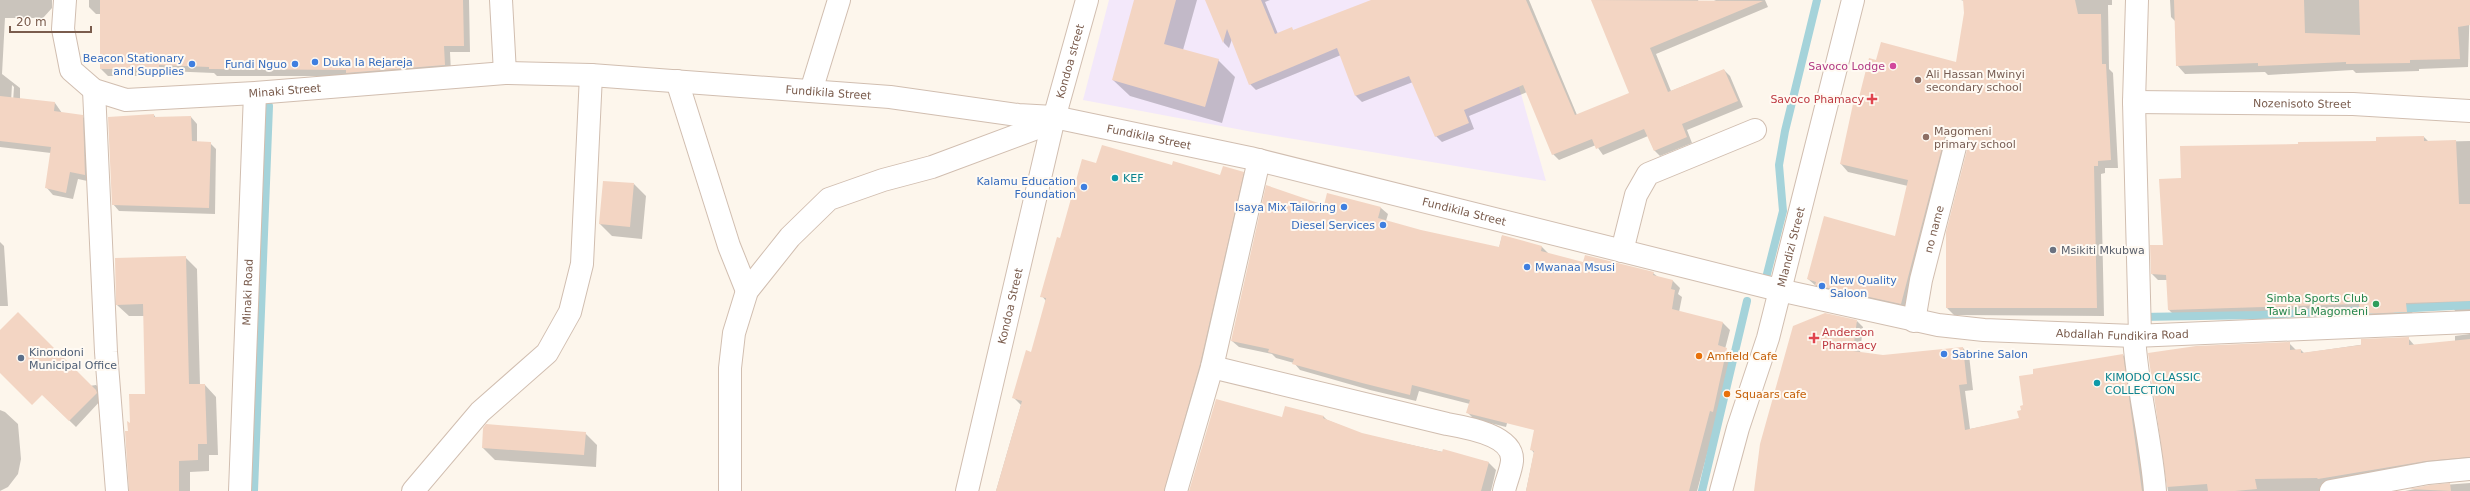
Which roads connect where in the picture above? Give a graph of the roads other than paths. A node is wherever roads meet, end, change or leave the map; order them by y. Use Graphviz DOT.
graph roads {
  1 [pos="65,0"];
  2 [pos="501,0"];
  3 [pos="839,0"];
  4 [pos="1087,0"];
  5 [pos="1853,0"];
  6 [pos="2137,0"];
  7 [pos="505,73"];
  8 [pos="591,75"];
  9 [pos="677,82"];
  10 [pos="94,90"];
  11 [pos="811,91"];
  12 [pos="255,93"];
  13 [pos="2134,102"];
  14 [pos="2470,111"];
  15 [pos="1054,119"];
  16 [pos="1755,130"];
  17 [pos="1957,139"];
  18 [pos="1259,160"];
  19 [pos="1622,251"];
  20 [pos="1779,290"];
  21 [pos="748,291"];
  22 [pos="1914,321"];
  23 [pos="2470,322"];
  24 [pos="2137,336"];
  25 [pos="1212,368"];
  26 [pos="2470,469"];
  27 [pos="117,491"];
  28 [pos="240,491"];
  29 [pos="413,491"];
  30 [pos="730,491"];
  31 [pos="967,491"];
  32 [pos="1176,491"];
  33 [pos="1504,491"];
  34 [pos="1721,491"];
  35 [pos="2155,491"];
  36 [pos="2331,491"];
  1 -- 10 [label="street, Minaki Street"];
  2 -- 7 [label="street"];
  3 -- 11 [label="street"];
  4 -- 15 [label="street, Kondoa street"];
  5 -- 20 [label="street, Mlandizi Street"];
  6 -- 13 [label="street"];
  7 -- 8 [label="street, Fundikila Street"];
  7 -- 12 [label="street, Minaki Street"];
  8 -- 9 [label="street, Fundikila Street"];
  8 -- 29 [label="street"];
  9 -- 11 [label="street, Fundikila Street"];
  9 -- 21 [label="street"];
  10 -- 12 [label="street, Minaki Street"];
  10 -- 27 [label="street"];
  11 -- 15 [label="street, Fundikila Street"];
  12 -- 28 [label="street, Minaki Road"];
  13 -- 14 [label="street, Nozenisoto Street"];
  13 -- 24 [label="street"];
  15 -- 18 [label="street, Fundikila Street"];
  15 -- 21 [label="street"];
  15 -- 31 [label="street, Kondoa Street"];
  16 -- 19 [label="street"];
  17 -- 22 [label="street, no name"];
  18 -- 19 [label="street, Fundikila Street"];
  18 -- 25 [label="street"];
  19 -- 20 [label="street, Fundikila Street"];
  20 -- 22 [label="street, Abdallah Fundikira Road"];
  20 -- 34 [label="street, Mlandizi Street"];
  21 -- 30 [label="street"];
  22 -- 24 [label="street, Abdallah Fundikira Road"];
  23 -- 24 [label="street, Abdallah Fundikira Road"];
  24 -- 35 [label="street"];
  25 -- 32 [label="street"];
  25 -- 33 [label="street"];
  26 -- 36 [label="street"];
}
